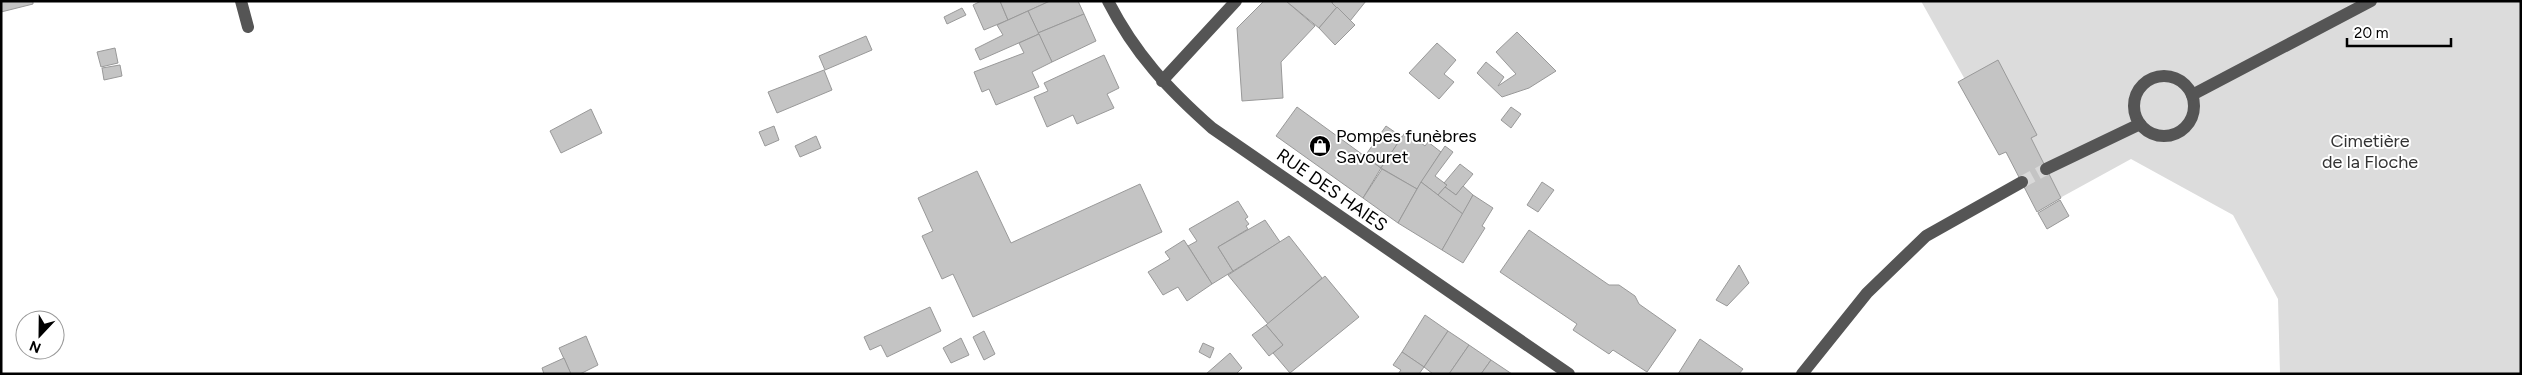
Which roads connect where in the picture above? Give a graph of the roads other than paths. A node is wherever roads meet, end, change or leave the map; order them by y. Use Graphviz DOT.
graph roads {
  1 [pos="241,1"];
  2 [pos="1108,1"];
  3 [pos="1236,1"];
  4 [pos="2371,1"];
  5 [pos="248,27"];
  6 [pos="1162,81"];
  7 [pos="2192,95"];
  8 [pos="2140,124"];
  9 [pos="2046,169"];
  10 [pos="2022,182"];
  11 [pos="1569,374"];
  12 [pos="1802,374"];
  1 -- 5 [label="street"];
  2 -- 6 [label="street, RUE DES HAIES"];
  3 -- 6 [label="street"];
  4 -- 7 [label="street"];
  6 -- 11 [label="street, RUE DES HAIES"];
  7 -- 8 [label="street"];
  7 -- 8 [label="street"];
  8 -- 9 [label="street"];
  10 -- 12 [label="street"];
}
